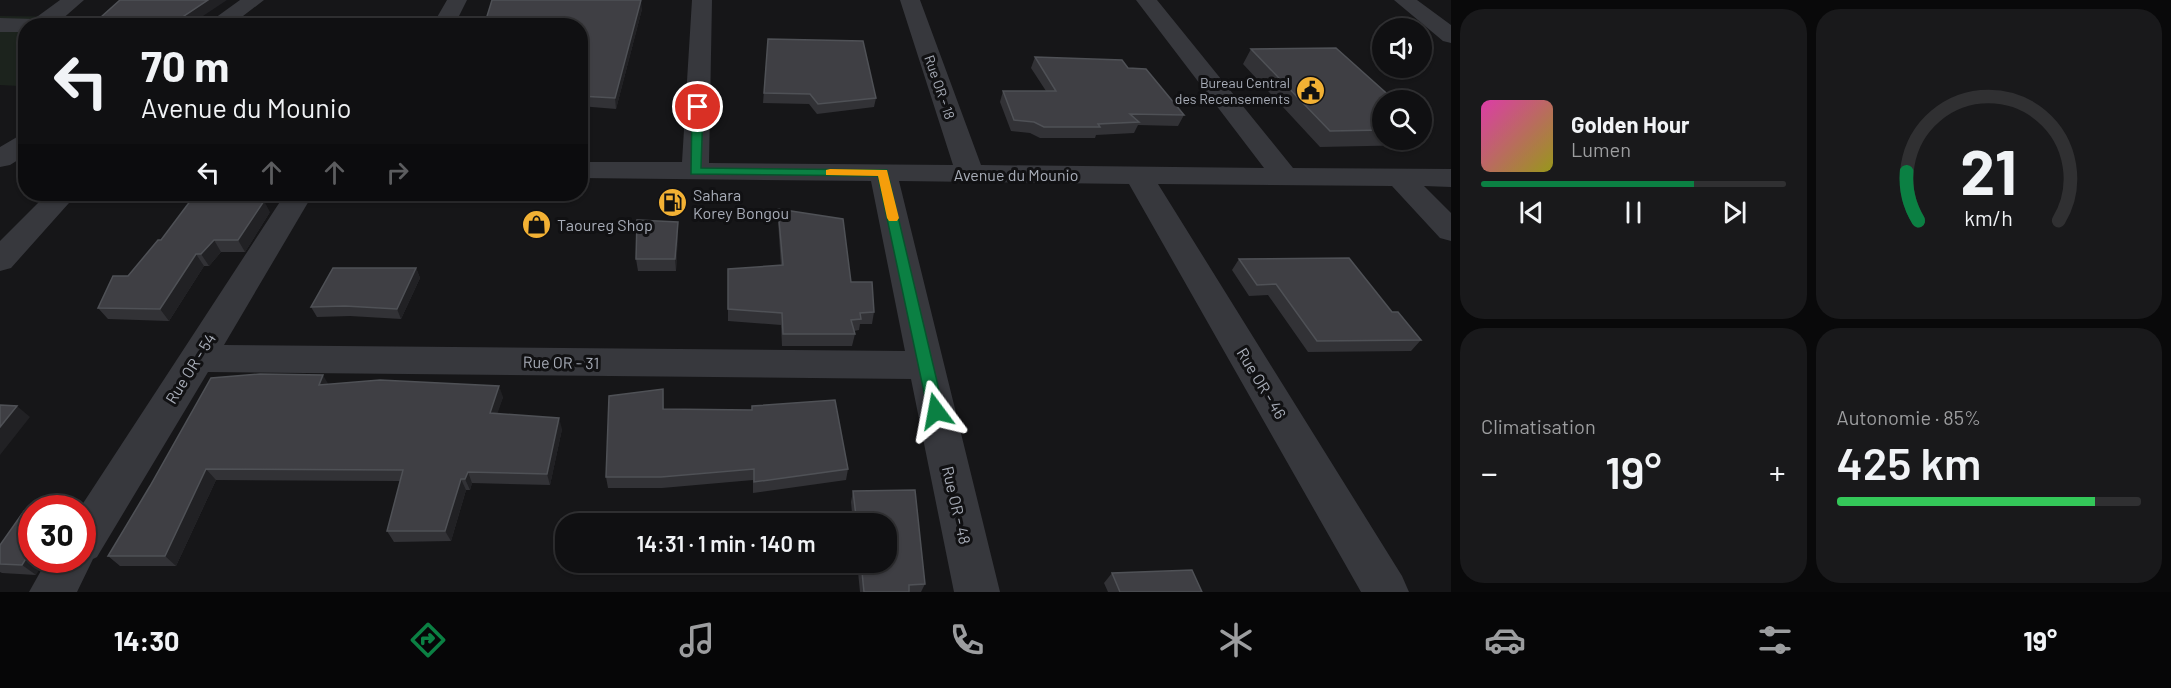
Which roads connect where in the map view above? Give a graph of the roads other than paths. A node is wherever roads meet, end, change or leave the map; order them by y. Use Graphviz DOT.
graph roads {
  1 [pos="74,0"];
  2 [pos="254,0"];
  3 [pos="457,0"];
  4 [pos="702,0"];
  5 [pos="910,0"];
  6 [pos="1146,0"];
  7 [pos="1404,0"];
  8 [pos="50,18"];
  9 [pos="227,18"];
  10 [pos="447,18"];
  11 [pos="0,25"];
  12 [pos="18,25"];
  13 [pos="1451,36"];
  14 [pos="18,148"];
  15 [pos="0,159"];
  16 [pos="588,170"];
  17 [pos="695,171"];
  18 [pos="0,172"];
  19 [pos="18,172"];
  20 [pos="883,173"];
  21 [pos="970,173"];
  22 [pos="1138,174"];
  23 [pos="1285,176"];
  24 [pos="1400,178"];
  25 [pos="1451,178"];
  26 [pos="56,201"];
  27 [pos="295,201"];
  28 [pos="1451,231"];
  29 [pos="0,260"];
  30 [pos="196,358"];
  31 [pos="926,365"];
  32 [pos="96,520"];
  33 [pos="64,573"];
  34 [pos="52,592"];
  35 [pos="977,592"];
  36 [pos="1386,592"];
  1 -- 8 [label="street"];
  2 -- 9 [label="street"];
  3 -- 10 [label="street"];
  4 -- 17 [label="street"];
  5 -- 21 [label="street, Rue OR - 18"];
  6 -- 23 [label="street"];
  7 -- 13 [label="street"];
  11 -- 12 [label="street"];
  14 -- 15 [label="street"];
  16 -- 17 [label="street, Avenue du Mounio"];
  17 -- 20 [label="street, Avenue du Mounio"];
  18 -- 19 [label="street"];
  20 -- 21 [label="street, Avenue du Mounio"];
  20 -- 31 [label="street, Rue OR - 48"];
  21 -- 22 [label="street, Avenue du Mounio"];
  22 -- 23 [label="street, Avenue du Mounio"];
  22 -- 36 [label="street, Rue OR - 46"];
  23 -- 24 [label="street, Avenue du Mounio"];
  24 -- 25 [label="street, Avenue du Mounio"];
  24 -- 28 [label="street"];
  26 -- 29 [label="street"];
  27 -- 30 [label="street, Rue OR - 54"];
  30 -- 31 [label="street, Rue OR - 31"];
  30 -- 32 [label="street, Rue OR - 54"];
  31 -- 35 [label="street, Rue OR - 48"];
  33 -- 34 [label="street"];
}
